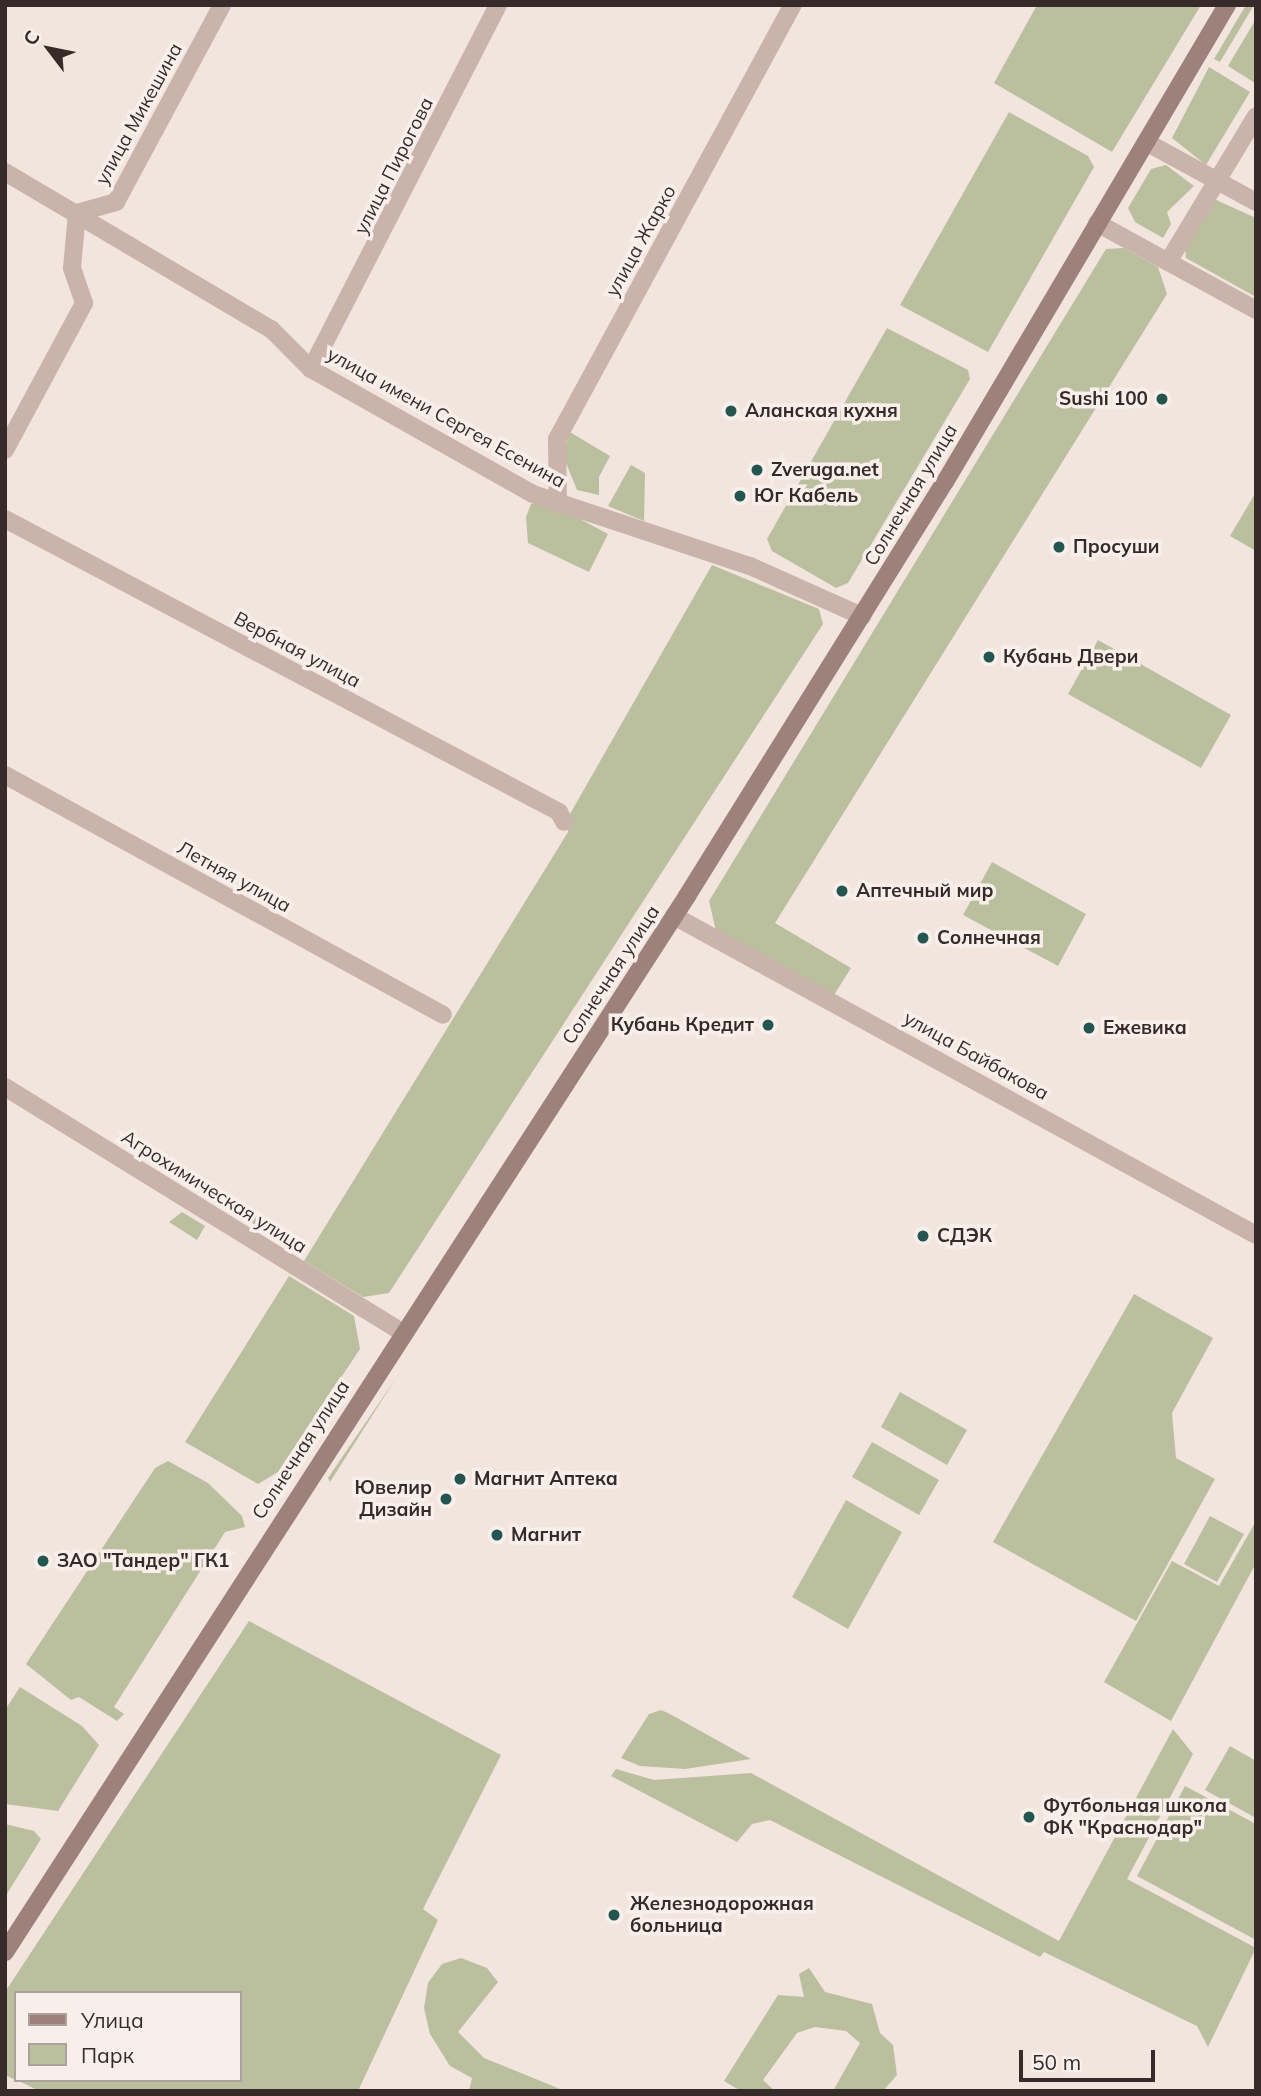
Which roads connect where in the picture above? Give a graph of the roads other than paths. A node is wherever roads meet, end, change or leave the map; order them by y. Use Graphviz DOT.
graph roads {
  1 [pos="222,5"];
  2 [pos="498,5"];
  3 [pos="793,5"];
  4 [pos="1227,5"];
  5 [pos="1256,116"];
  6 [pos="1146,142"];
  7 [pos="5,172"];
  8 [pos="1217,181"];
  9 [pos="1256,202"];
  10 [pos="77,213"];
  11 [pos="1097,223"];
  12 [pos="1168,262"];
  13 [pos="1256,310"];
  14 [pos="311,369"];
  15 [pos="5,450"];
  16 [pos="558,504"];
  17 [pos="5,519"];
  18 [pos="862,616"];
  19 [pos="5,775"];
  20 [pos="564,822"];
  21 [pos="674,916"];
  22 [pos="443,1015"];
  23 [pos="5,1087"];
  24 [pos="1256,1235"];
  25 [pos="402,1332"];
  26 [pos="5,1952"];
  1 -- 10 [label="street, улица Микешина"];
  2 -- 14 [label="street, улица Пирогова"];
  3 -- 16 [label="street, улица Жарко"];
  4 -- 6 [label="main road, Солнечная улица"];
  5 -- 8 [label="street"];
  6 -- 8 [label="street"];
  6 -- 11 [label="main road, Солнечная улица"];
  7 -- 10 [label="street, улица имени Сергея Есенина"];
  8 -- 9 [label="street"];
  8 -- 12 [label="street"];
  10 -- 14 [label="street, улица имени Сергея Есенина"];
  10 -- 15 [label="street"];
  11 -- 12 [label="street"];
  11 -- 18 [label="main road, Солнечная улица"];
  12 -- 13 [label="street"];
  14 -- 16 [label="street, улица имени Сергея Есенина"];
  16 -- 18 [label="street, улица имени Сергея Есенина"];
  17 -- 20 [label="street, Вербная улица"];
  18 -- 21 [label="main road, Солнечная улица"];
  19 -- 22 [label="street, Летняя улица"];
  21 -- 24 [label="street, улица Байбакова"];
  21 -- 25 [label="main road, Солнечная улица"];
  23 -- 25 [label="street, Агрохимическая улица"];
  25 -- 26 [label="main road, Солнечная улица"];
}
